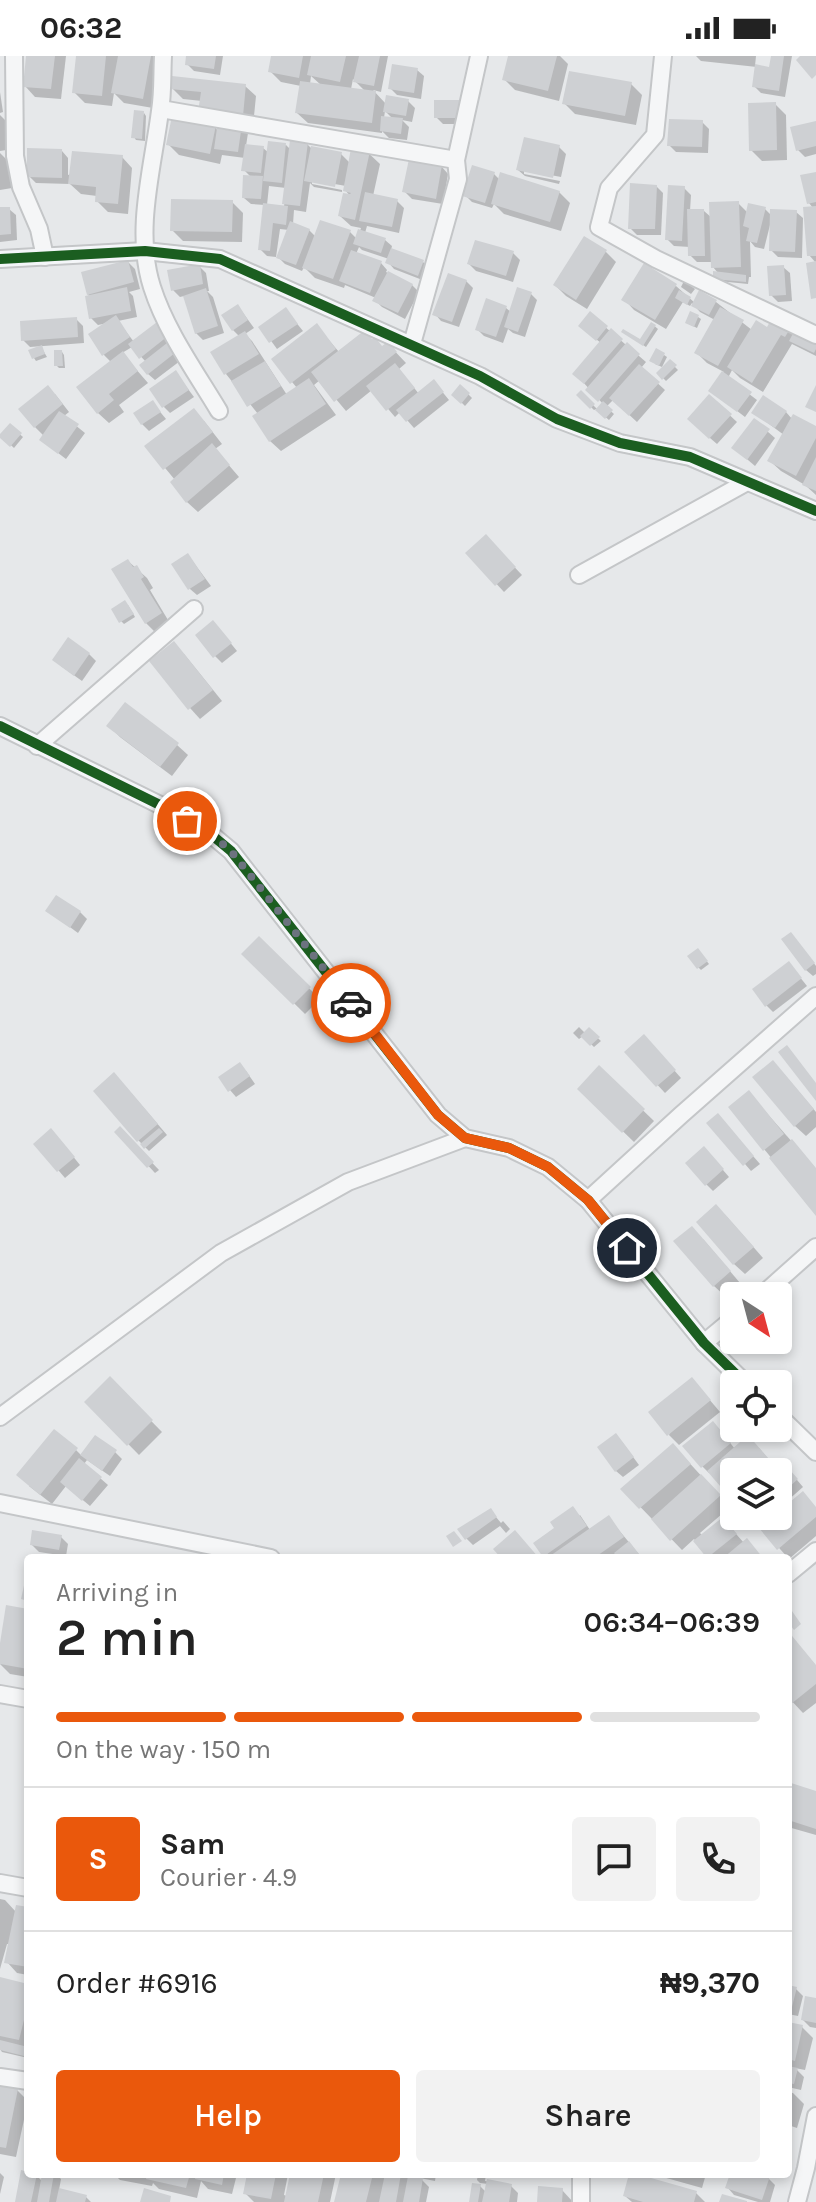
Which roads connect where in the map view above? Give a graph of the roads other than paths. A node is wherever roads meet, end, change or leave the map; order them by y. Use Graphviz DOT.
graph roads {
  1 [pos="14,56"];
  2 [pos="163,56"];
  3 [pos="479,56"];
  4 [pos="663,56"];
  5 [pos="161,109"];
  6 [pos="456,160"];
  7 [pos="145,251"];
  8 [pos="45,257"];
  9 [pos="0,259"];
  10 [pos="816,335"];
  11 [pos="412,344"];
  12 [pos="219,411"];
  13 [pos="747,482"];
  14 [pos="816,511"];
  15 [pos="579,575"];
  16 [pos="194,609"];
  17 [pos="0,726"];
  18 [pos="37,746"];
  19 [pos="816,996"];
  20 [pos="465,1138"];
  21 [pos="588,1200"];
  22 [pos="816,1247"];
  23 [pos="777,1282"];
  24 [pos="720,1330"];
  25 [pos="704,1343"];
  26 [pos="732,1370"];
  27 [pos="0,1417"];
  28 [pos="792,1429"];
  29 [pos="816,1452"];
  30 [pos="0,1503"];
  31 [pos="816,1551"];
  32 [pos="251,1554"];
  33 [pos="792,1571"];
  34 [pos="0,1694"];
  35 [pos="24,1698"];
  36 [pos="0,1883"];
  37 [pos="24,1887"];
  38 [pos="0,2077"];
  39 [pos="24,2080"];
  40 [pos="816,2116"];
  41 [pos="581,2178"];
  42 [pos="584,2201"];
  43 [pos="797,2202"];
  1 -- 8 [label="street"];
  2 -- 5 [label="street"];
  3 -- 6 [label="street"];
  4 -- 10 [label="street"];
  5 -- 6 [label="street"];
  5 -- 7 [label="street"];
  6 -- 11 [label="street"];
  7 -- 8 [label="street"];
  7 -- 11 [label="street"];
  7 -- 12 [label="street"];
  8 -- 9 [label="street"];
  11 -- 13 [label="street"];
  13 -- 14 [label="street"];
  13 -- 15 [label="street"];
  16 -- 18 [label="street"];
  17 -- 18 [label="street"];
  18 -- 20 [label="street"];
  19 -- 21 [label="street"];
  20 -- 21 [label="street"];
  20 -- 27 [label="street"];
  21 -- 25 [label="street"];
  22 -- 23 [label="street"];
  24 -- 25 [label="street"];
  25 -- 26 [label="street"];
  28 -- 29 [label="street"];
  30 -- 32 [label="street"];
  31 -- 33 [label="street"];
  34 -- 35 [label="street"];
  36 -- 37 [label="street"];
  38 -- 39 [label="street"];
  40 -- 43 [label="street"];
  41 -- 42 [label="street"];
}
